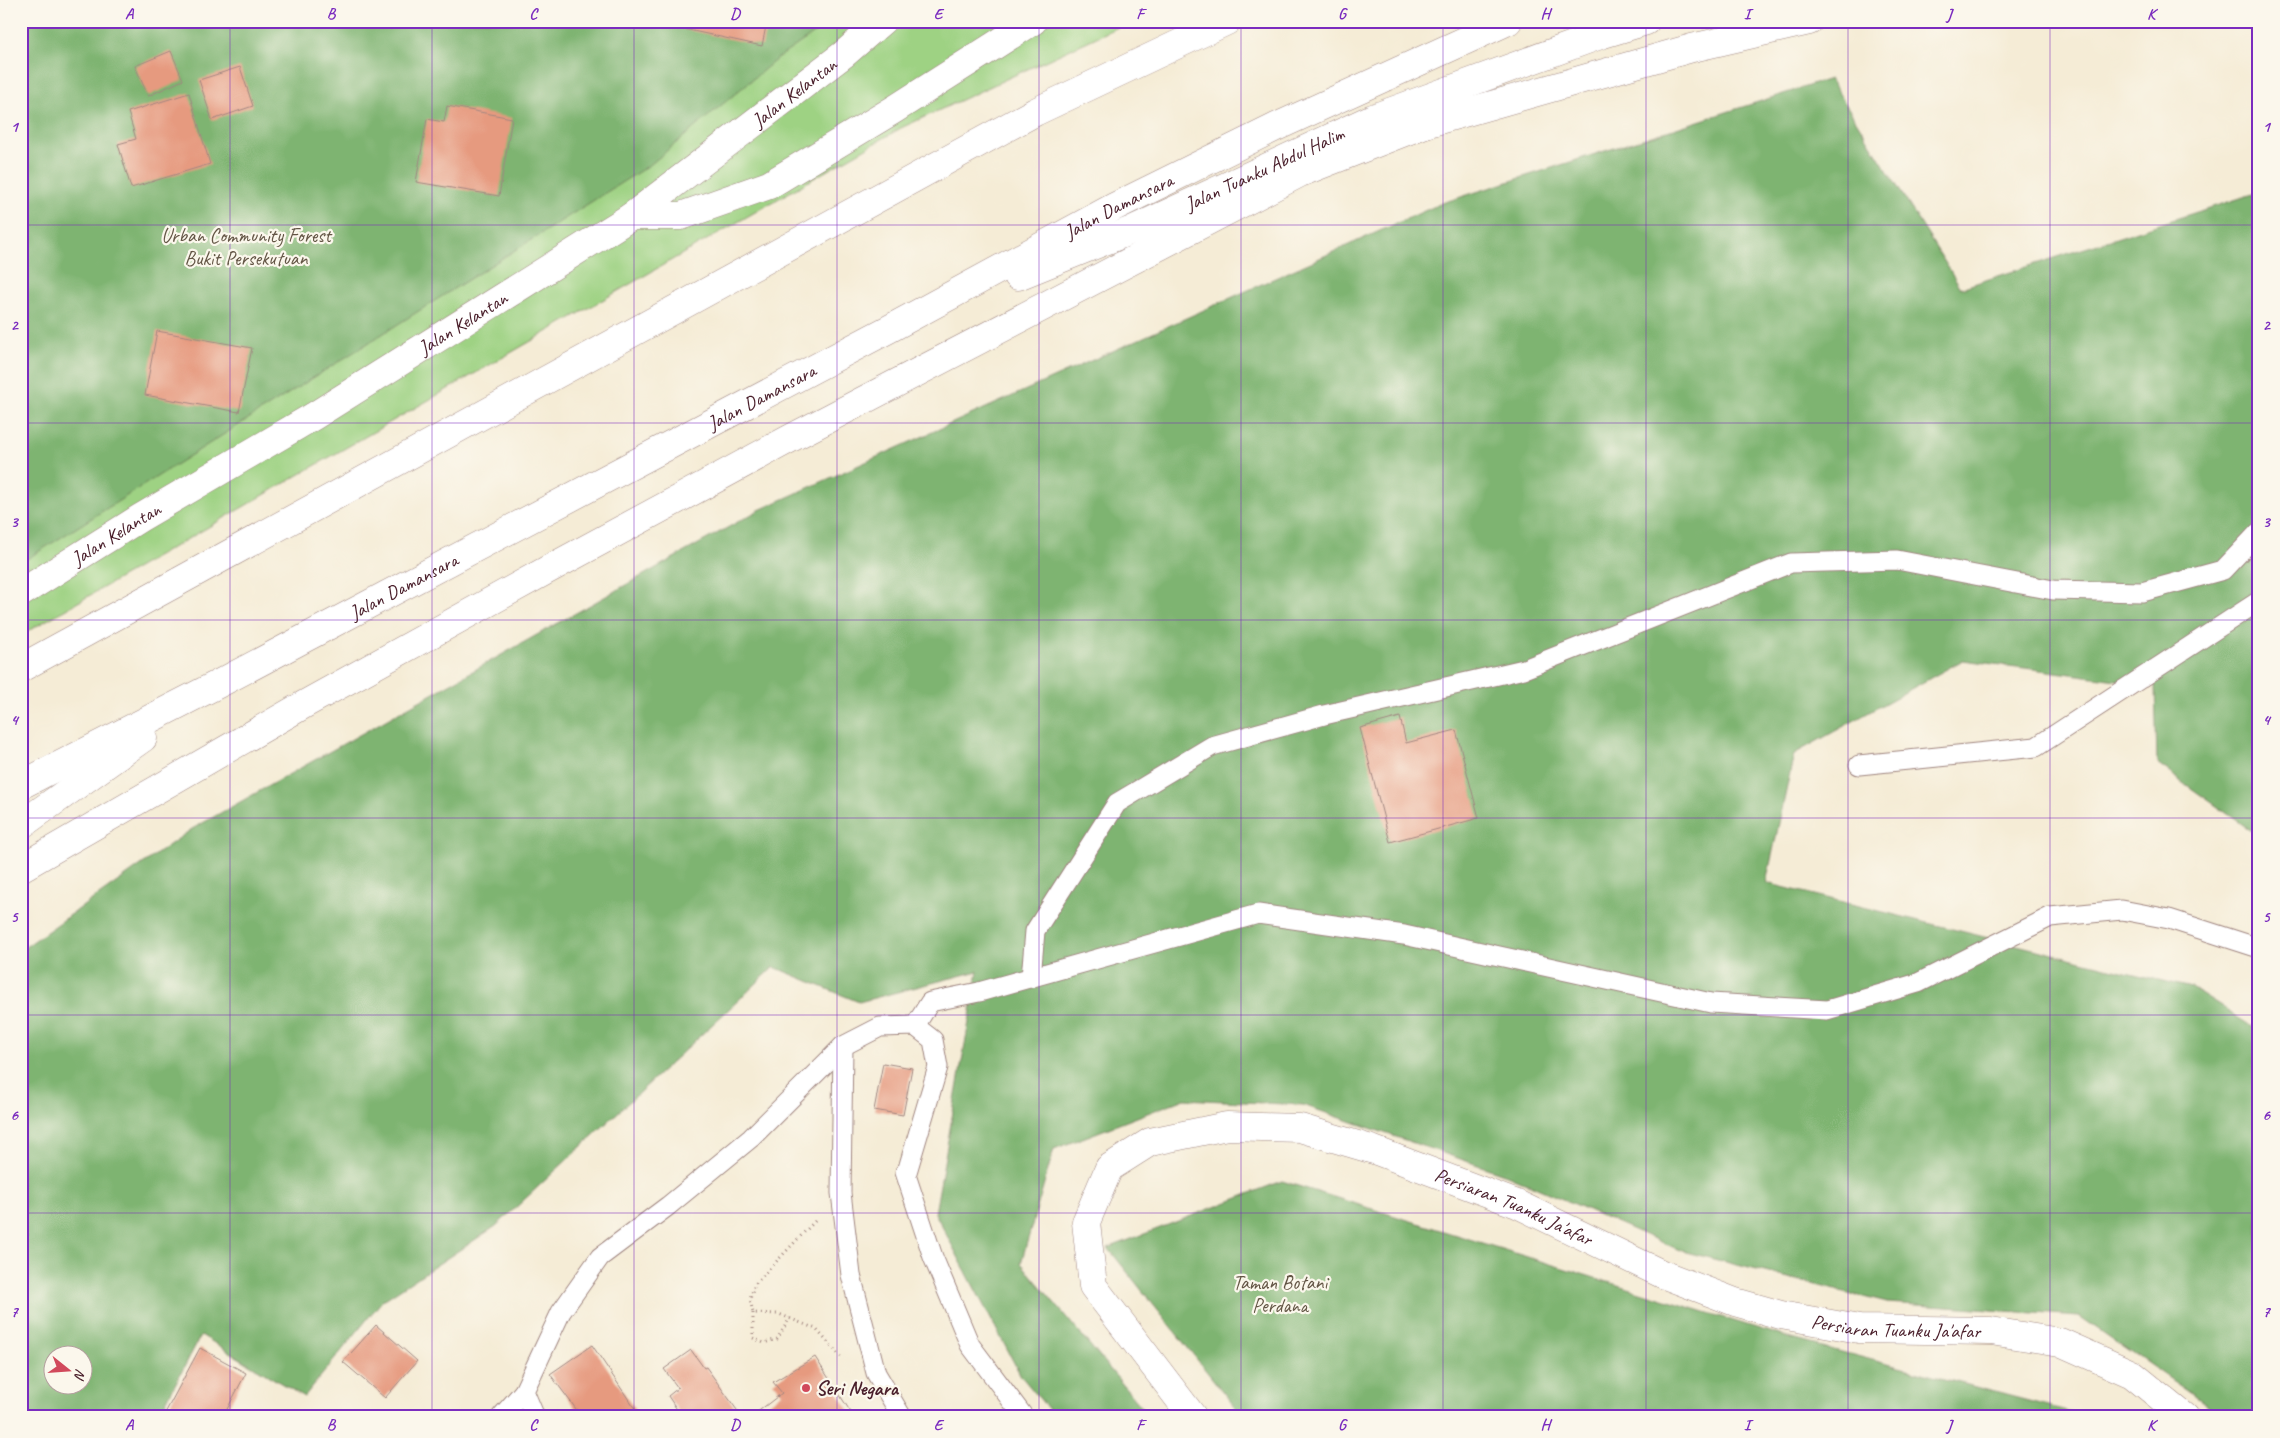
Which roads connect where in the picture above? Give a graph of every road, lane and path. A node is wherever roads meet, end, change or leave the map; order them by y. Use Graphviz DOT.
graph roads {
  1 [pos="882,21"];
  2 [pos="1033,21"];
  3 [pos="1508,21"];
  4 [pos="1646,21"];
  5 [pos="1809,21"];
  6 [pos="1217,23"];
  7 [pos="632,216"];
  8 [pos="889,329"];
  9 [pos="2259,532"];
  10 [pos="21,593"];
  11 [pos="2259,601"];
  12 [pos="21,668"];
  13 [pos="222,682"];
  14 [pos="1859,765"];
  15 [pos="21,785"];
  16 [pos="21,825"];
  17 [pos="21,868"];
  18 [pos="2259,948"];
  19 [pos="1031,978"];
  20 [pos="915,1026"];
  21 [pos="843,1046"];
  22 [pos="841,1193"];
  23 [pos="752,1313"];
  24 [pos="790,1318"];
  25 [pos="876,1373"];
  26 [pos="524,1391"];
  27 [pos="500,1417"];
  28 [pos="535,1417"];
  29 [pos="902,1417"];
  30 [pos="1024,1417"];
  31 [pos="1193,1417"];
  32 [pos="2185,1417"];
  1 -- 7 [label="main road, Jalan Kelantan"];
  2 -- 7 [label="main road"];
  3 -- 8 [label="main road, Jalan Damansara"];
  4 -- 8 [label="main road, Jalan Tuanku Abdul Halim"];
  5 -- 17 [label="main road"];
  6 -- 12 [label="main road"];
  7 -- 10 [label="main road, Jalan Kelantan"];
  8 -- 13 [label="main road, Jalan Damansara"];
  9 -- 19 [label="lane"];
  11 -- 14 [label="lane"];
  13 -- 15 [label="main road, Jalan Damansara"];
  13 -- 16 [label="main road"];
  18 -- 19 [label="lane"];
  19 -- 20 [label="lane"];
  20 -- 21 [label="lane"];
  20 -- 30 [label="lane"];
  21 -- 22 [label="lane"];
  21 -- 26 [label="lane"];
  22 -- 23 [label="path"];
  22 -- 25 [label="lane"];
  23 -- 24 [label="path"];
  23 -- 24 [label="path"];
  24 -- 25 [label="path"];
  25 -- 29 [label="lane"];
  26 -- 27 [label="lane"];
  26 -- 28 [label="lane"];
  31 -- 32 [label="main road, Persiaran Tuanku Ja'afar"];
}
